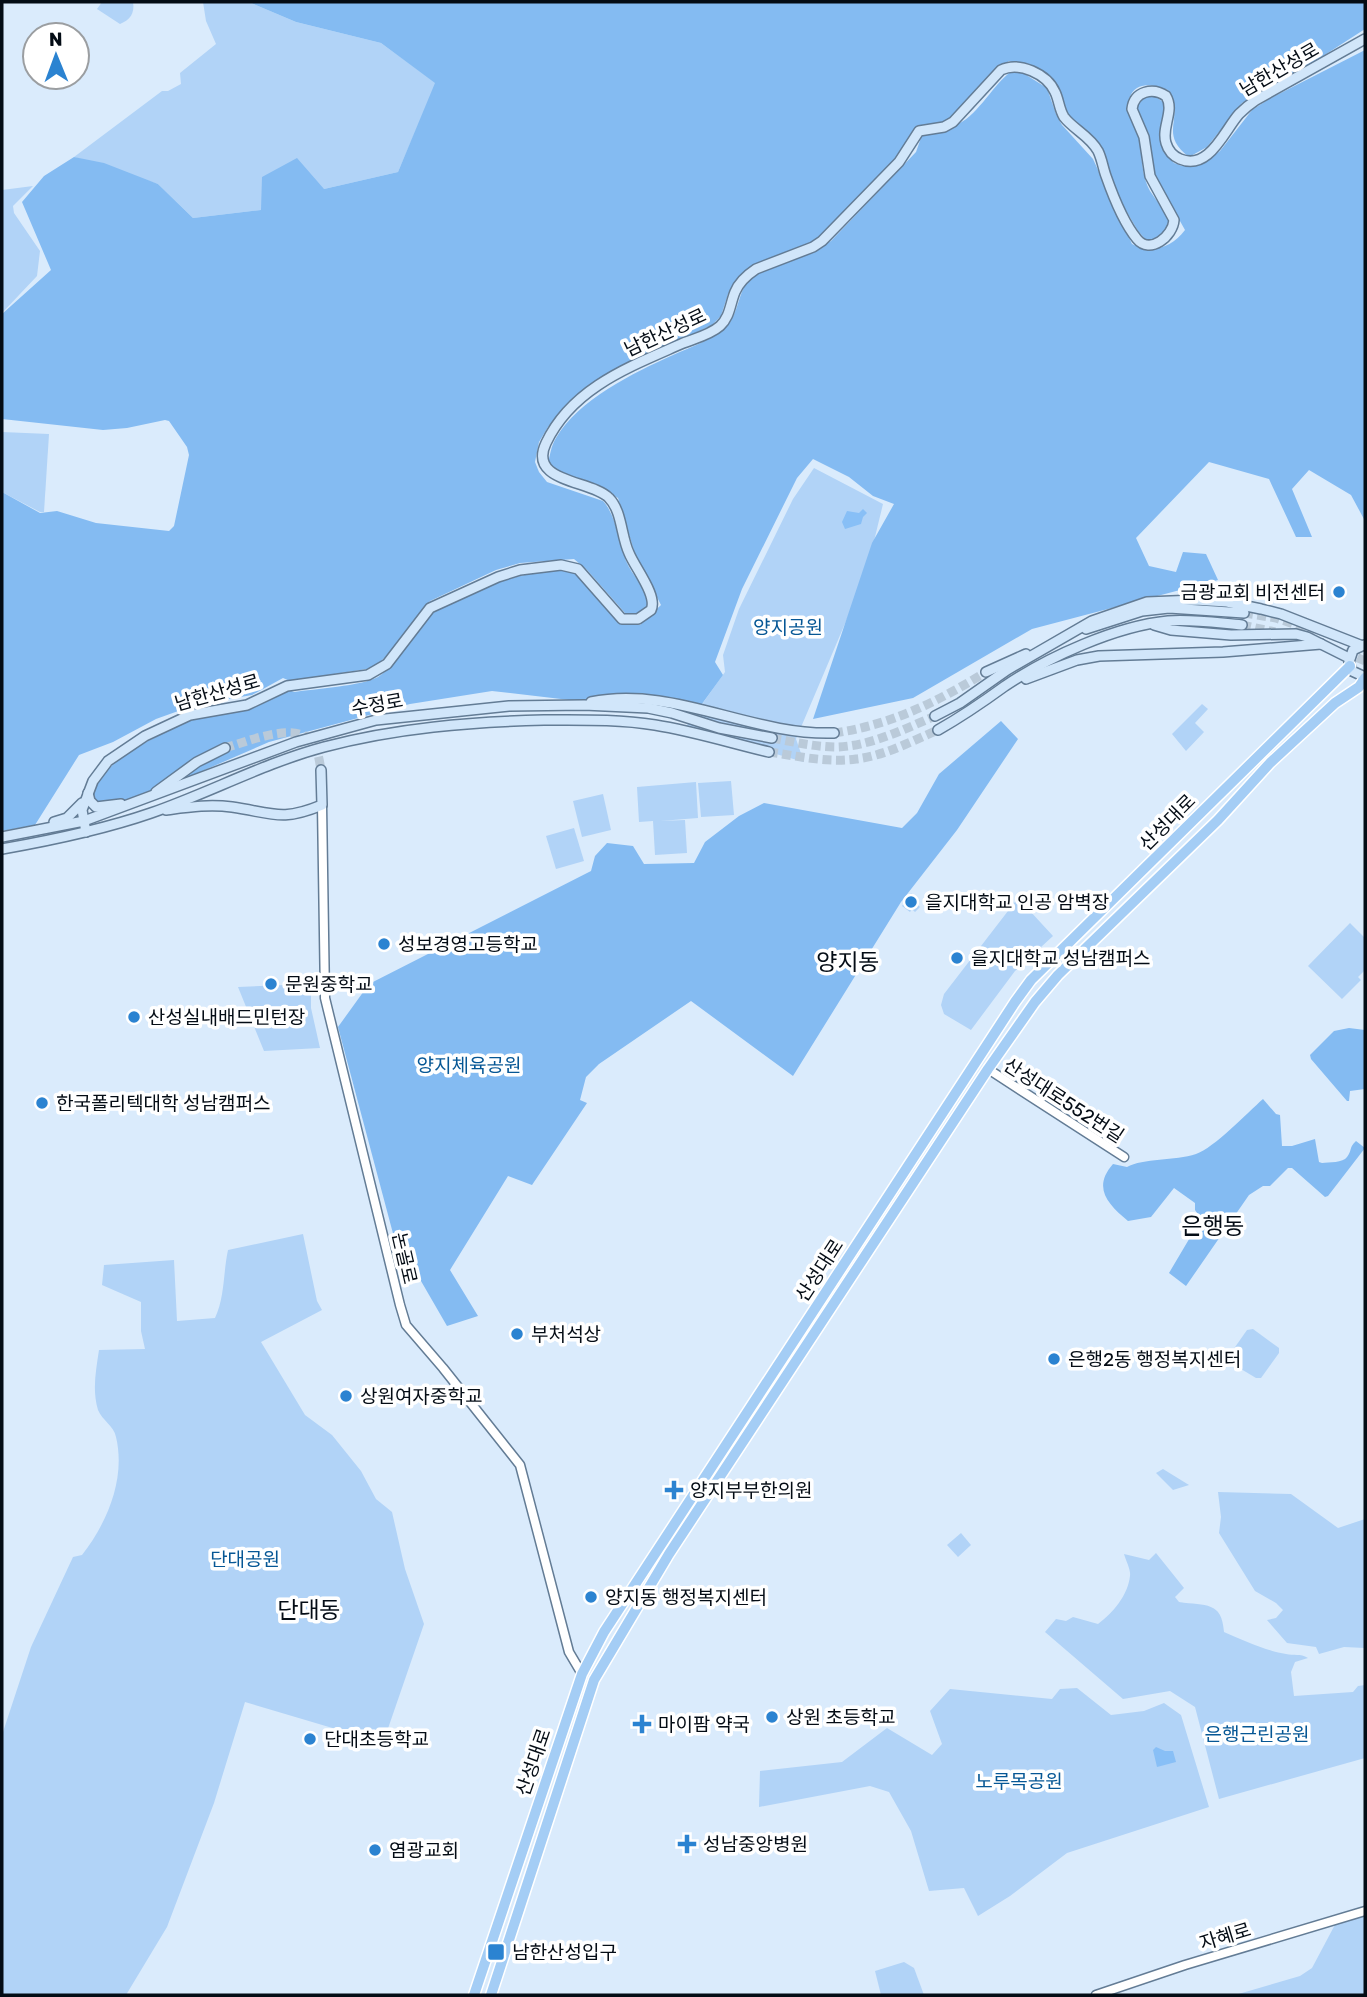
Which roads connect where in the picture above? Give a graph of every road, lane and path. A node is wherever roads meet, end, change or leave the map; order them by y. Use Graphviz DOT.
graph roads {
  1 [pos="1365,39"];
  2 [pos="1244,613"];
  3 [pos="1275,613"];
  4 [pos="1150,624"];
  5 [pos="1242,625"];
  6 [pos="1071,635"];
  7 [pos="1269,635"];
  8 [pos="1321,644"];
  9 [pos="1363,645"];
  10 [pos="1045,649"];
  11 [pos="1349,662"];
  12 [pos="986,672"];
  13 [pos="1365,677"];
  14 [pos="1006,686"];
  15 [pos="579,705"];
  16 [pos="935,716"];
  17 [pos="938,730"];
  18 [pos="834,733"];
  19 [pos="772,738"];
  20 [pos="225,748"];
  21 [pos="769,752"];
  22 [pos="321,770"];
  23 [pos="87,792"];
  24 [pos="150,797"];
  25 [pos="136,802"];
  26 [pos="323,804"];
  27 [pos="153,812"];
  28 [pos="88,820"];
  29 [pos="39,829"];
  30 [pos="97,831"];
  31 [pos="86,832"];
  32 [pos="2,837"];
  33 [pos="2,849"];
  34 [pos="988,1069"];
  35 [pos="1124,1157"];
  36 [pos="582,1674"];
  37 [pos="1365,1911"];
  38 [pos="474,1995"];
  39 [pos="492,1995"];
  40 [pos="1096,1995"];
  1 -- 23 [label="main road, 남한산성로"];
  2 -- 6 [label="main road"];
  3 -- 6 [label="main road"];
  3 -- 7 [label="main road"];
  3 -- 9 [label="main road"];
  4 -- 5 [label="main road"];
  4 -- 7 [label="main road"];
  4 -- 14 [label="main road"];
  6 -- 10 [label="main road"];
  7 -- 8 [label="main road"];
  8 -- 11 [label="main road"];
  8 -- 14 [label="main road"];
  9 -- 11 [label="main road"];
  10 -- 12 [label="main road"];
  10 -- 16 [label="main road"];
  11 -- 13 [label="main road"];
  11 -- 36 [label="main road, 산성대로"];
  13 -- 34 [label="main road, 산성대로"];
  14 -- 17 [label="main road"];
  15 -- 18 [label="main road"];
  15 -- 19 [label="main road, 수정로"];
  15 -- 24 [label="main road, 수정로"];
  20 -- 24 [label="main road"];
  21 -- 27 [label="main road, 수정로"];
  22 -- 26 [label="main road"];
  23 -- 25 [label="main road"];
  23 -- 28 [label="main road, 남한산성로"];
  23 -- 29 [label="main road"];
  24 -- 25 [label="main road, 수정로"];
  25 -- 28 [label="main road, 수정로"];
  26 -- 27 [label="main road"];
  26 -- 36 [label="street, 논골로"];
  27 -- 30 [label="main road, 수정로"];
  28 -- 29 [label="main road, 수정로"];
  28 -- 30 [label="main road"];
  28 -- 31 [label="main road"];
  29 -- 32 [label="main road, 수정로"];
  30 -- 31 [label="main road, 수정로"];
  31 -- 33 [label="main road, 수정로"];
  34 -- 35 [label="street, 산성대로552번길"];
  34 -- 39 [label="main road, 산성대로"];
  36 -- 38 [label="main road, 산성대로"];
  37 -- 40 [label="street, 자혜로"];
}
